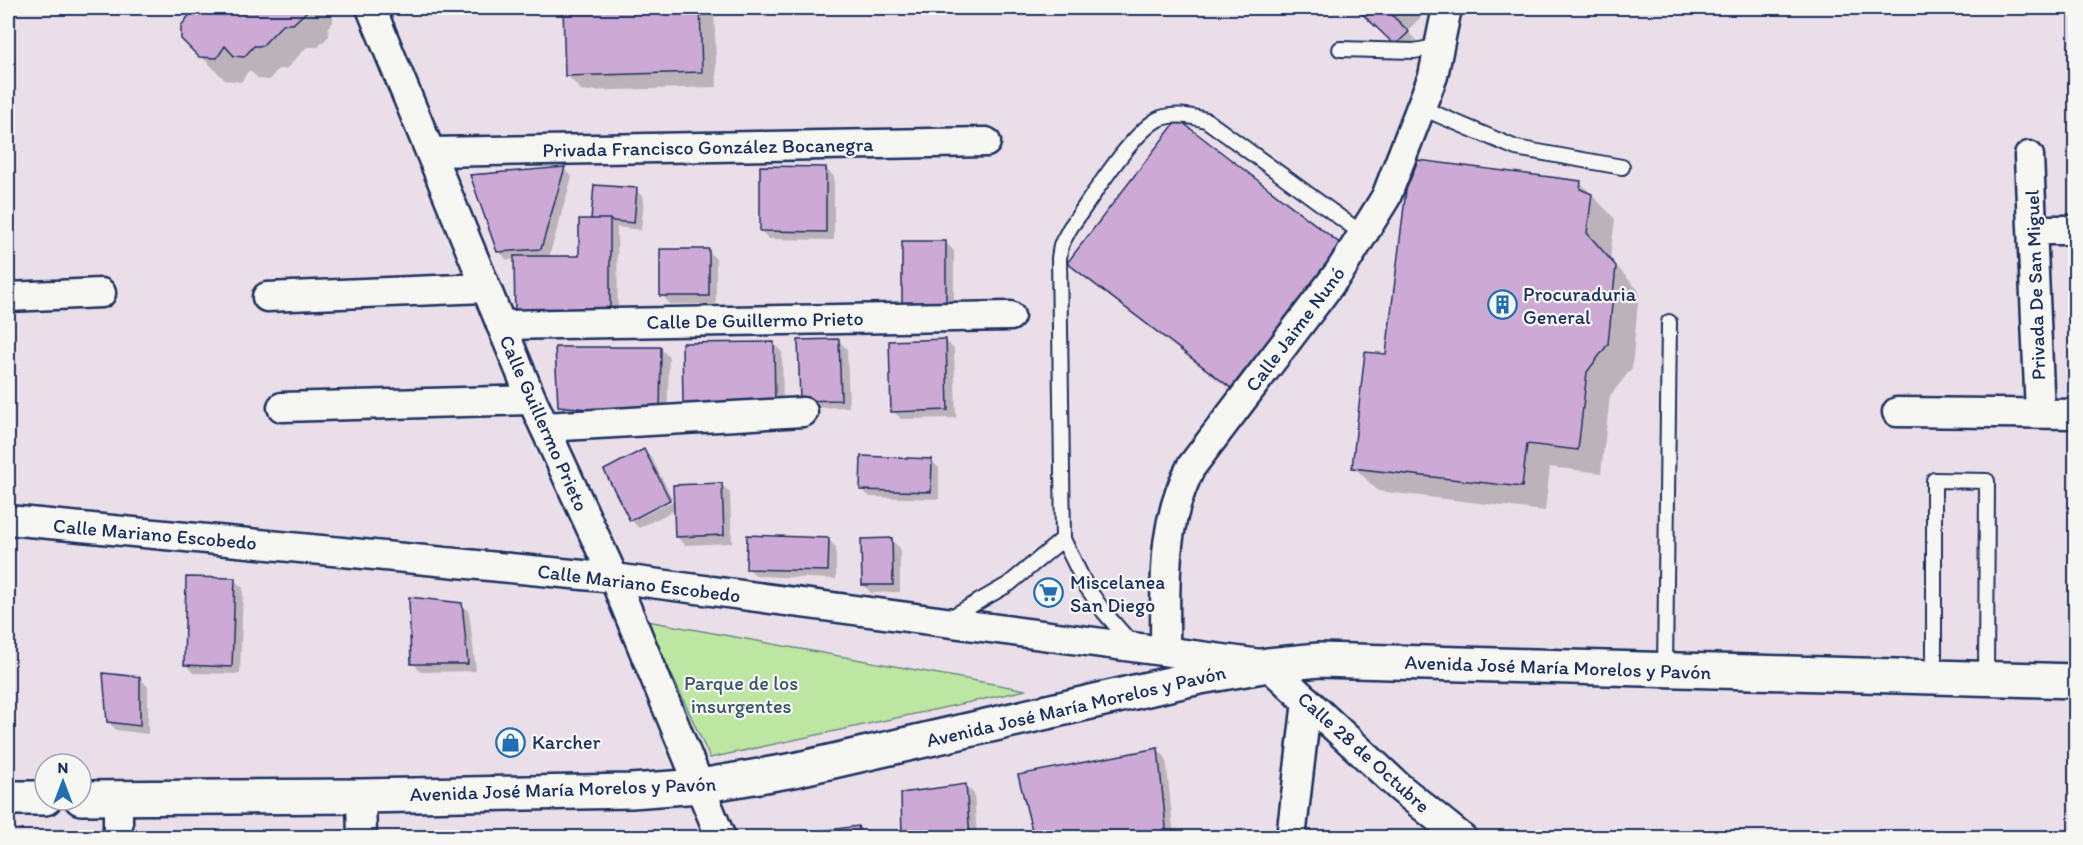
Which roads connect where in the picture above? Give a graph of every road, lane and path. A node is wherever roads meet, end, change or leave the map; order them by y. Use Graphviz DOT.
graph roads {
  1 [pos="372,8"];
  2 [pos="1447,8"];
  3 [pos="1441,46"];
  4 [pos="1340,49"];
  5 [pos="1422,108"];
  6 [pos="986,142"];
  7 [pos="431,152"];
  8 [pos="2029,156"];
  9 [pos="1622,167"];
  10 [pos="2033,230"];
  11 [pos="2076,231"];
  12 [pos="1364,235"];
  13 [pos="485,288"];
  14 [pos="101,293"];
  15 [pos="8,297"];
  16 [pos="267,297"];
  17 [pos="1010,315"];
  18 [pos="1669,322"];
  19 [pos="501,325"];
  20 [pos="532,400"];
  21 [pos="282,407"];
  22 [pos="803,412"];
  23 [pos="1897,412"];
  24 [pos="2040,413"];
  25 [pos="2076,414"];
  26 [pos="545,427"];
  27 [pos="8,520"];
  28 [pos="1063,539"];
  29 [pos="614,578"];
  30 [pos="944,621"];
  31 [pos="1134,646"];
  32 [pos="1165,650"];
  33 [pos="1268,665"];
  34 [pos="1665,671"];
  35 [pos="1934,678"];
  36 [pos="1986,679"];
  37 [pos="2076,681"];
  38 [pos="1307,701"];
  39 [pos="700,786"];
  40 [pos="361,796"];
  41 [pos="8,798"];
  42 [pos="33,798"];
  43 [pos="93,798"];
  44 [pos="118,798"];
  45 [pos="118,837"];
  46 [pos="362,837"];
  47 [pos="721,837"];
  48 [pos="1290,837"];
  49 [pos="1462,837"];
  1 -- 7 [label="street, Calle Guillermo Prieto"];
  2 -- 3 [label="street, Calle Jaime Nunó"];
  3 -- 4 [label="lane"];
  3 -- 5 [label="street, Calle Jaime Nunó"];
  5 -- 9 [label="lane"];
  5 -- 12 [label="street, Calle Jaime Nunó"];
  6 -- 7 [label="street, Privada Francisco González Bocanegra"];
  7 -- 13 [label="street, Calle Guillermo Prieto"];
  8 -- 10 [label="street, Privada De San Miguel"];
  10 -- 11 [label="street"];
  10 -- 24 [label="street, Privada De San Miguel"];
  12 -- 28 [label="lane"];
  12 -- 32 [label="street, Calle Jaime Nunó"];
  13 -- 16 [label="street"];
  13 -- 19 [label="street, Calle Guillermo Prieto"];
  14 -- 15 [label="street"];
  17 -- 19 [label="street, Calle De Guillermo Prieto"];
  18 -- 34 [label="lane"];
  19 -- 20 [label="street, Calle Guillermo Prieto"];
  20 -- 21 [label="street"];
  20 -- 26 [label="street, Calle Guillermo Prieto"];
  22 -- 26 [label="street"];
  23 -- 24 [label="street"];
  24 -- 25 [label="street"];
  26 -- 29 [label="street, Calle Guillermo Prieto"];
  27 -- 29 [label="street, Calle Mariano Escobedo"];
  28 -- 30 [label="lane"];
  28 -- 31 [label="lane"];
  29 -- 30 [label="street, Calle Mariano Escobedo"];
  29 -- 39 [label="street, Calle Guillermo Prieto"];
  30 -- 31 [label="street, Calle Mariano Escobedo"];
  31 -- 32 [label="street, Calle Mariano Escobedo"];
  32 -- 33 [label="street, Calle Mariano Escobedo"];
  33 -- 34 [label="main road, Avenida José María Morelos y Pavón"];
  33 -- 38 [label="street, Calle 28 de Octubre"];
  33 -- 39 [label="main road, Avenida José María Morelos y Pavón"];
  34 -- 35 [label="main road, Avenida José María Morelos y Pavón"];
  35 -- 36 [label="main road, Avenida José María Morelos y Pavón"];
  35 -- 36 [label="lane"];
  36 -- 37 [label="main road, Avenida José María Morelos y Pavón"];
  38 -- 48 [label="street"];
  38 -- 49 [label="street, Calle 28 de Octubre"];
  39 -- 40 [label="main road, Avenida José María Morelos y Pavón"];
  39 -- 47 [label="street, Calle Guillermo Prieto"];
  40 -- 44 [label="main road, Avenida José María Morelos y Pavón"];
  40 -- 46 [label="street"];
  41 -- 42 [label="main road"];
  43 -- 44 [label="main road, Avenida José María Morelos y Pavón"];
  44 -- 45 [label="street"];
}
